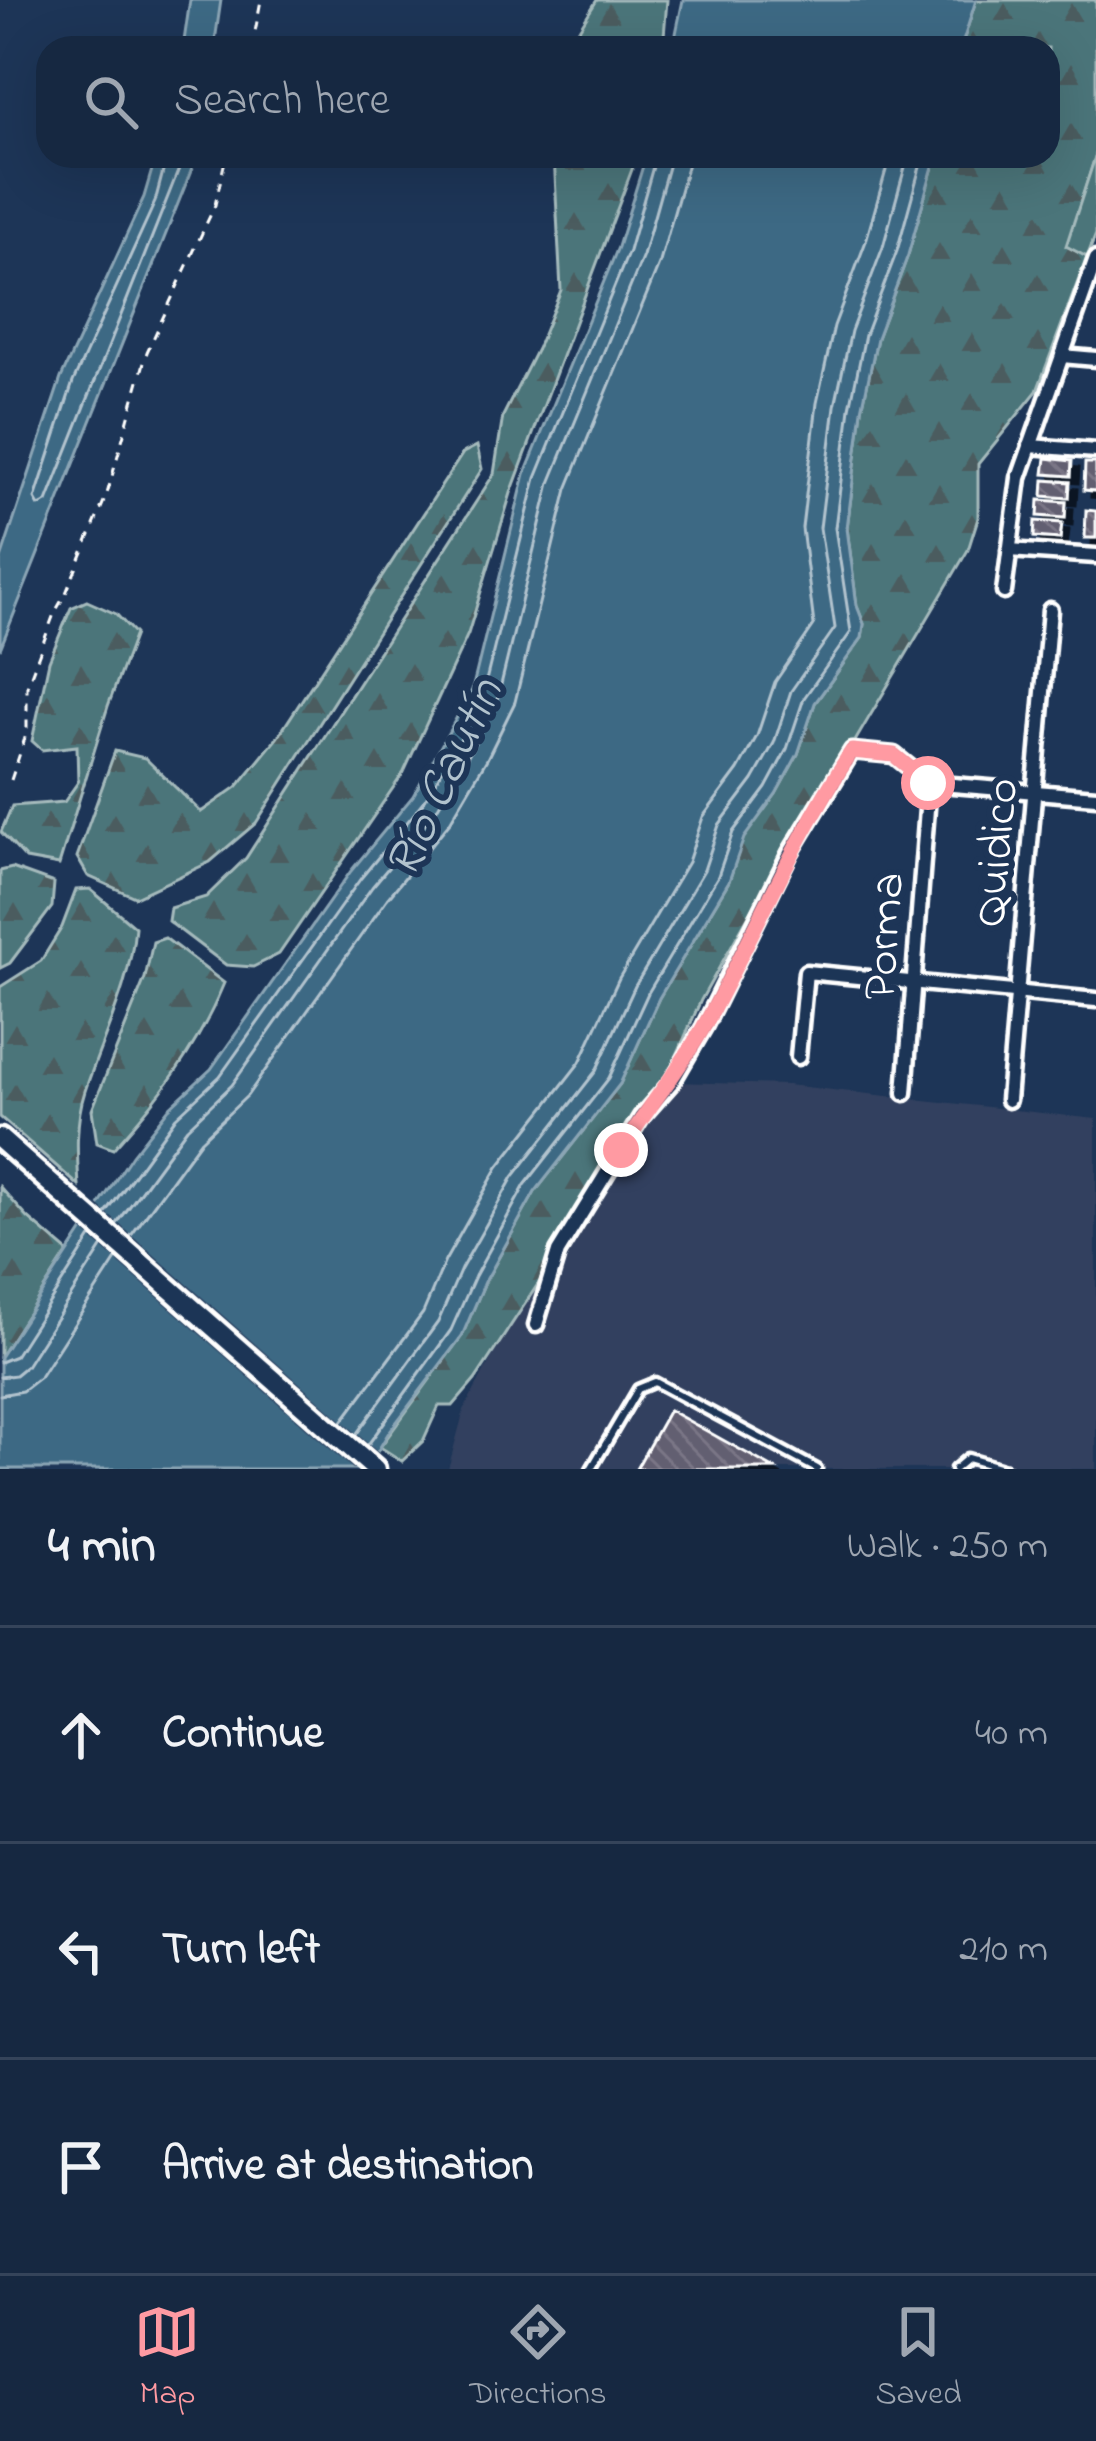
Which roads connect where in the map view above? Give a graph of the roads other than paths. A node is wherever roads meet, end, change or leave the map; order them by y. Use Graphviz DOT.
graph roads {
  1 [pos="1096,259"];
  2 [pos="1061,356"];
  3 [pos="1096,359"];
  4 [pos="1030,446"];
  5 [pos="1096,451"];
  6 [pos="1009,550"];
  7 [pos="1096,556"];
  8 [pos="1004,592"];
  9 [pos="1050,610"];
  10 [pos="928,783"];
  11 [pos="1034,792"];
  12 [pos="1096,797"];
  13 [pos="913,982"];
  14 [pos="1017,992"];
  15 [pos="1096,1000"];
  16 [pos="798,1057"];
  17 [pos="905,1094"];
  18 [pos="1008,1100"];
  19 [pos="0,1139"];
  20 [pos="536,1325"];
  21 [pos="375,1469"];
  22 [pos="591,1469"];
  23 [pos="817,1469"];
  24 [pos="955,1469"];
  25 [pos="1005,1469"];
  1 -- 2 [label="street"];
  2 -- 3 [label="street"];
  2 -- 4 [label="street"];
  4 -- 5 [label="street"];
  4 -- 6 [label="street"];
  6 -- 7 [label="street"];
  6 -- 8 [label="street"];
  9 -- 11 [label="street, Quidico"];
  10 -- 11 [label="street"];
  10 -- 13 [label="street, Porma"];
  10 -- 20 [label="street"];
  11 -- 12 [label="street"];
  11 -- 14 [label="street, Quidico"];
  13 -- 14 [label="street"];
  13 -- 16 [label="street"];
  13 -- 17 [label="street, Porma"];
  14 -- 15 [label="street"];
  14 -- 18 [label="street, Quidico"];
  19 -- 21 [label="main road"];
  22 -- 23 [label="lane"];
  24 -- 25 [label="lane"];
}
